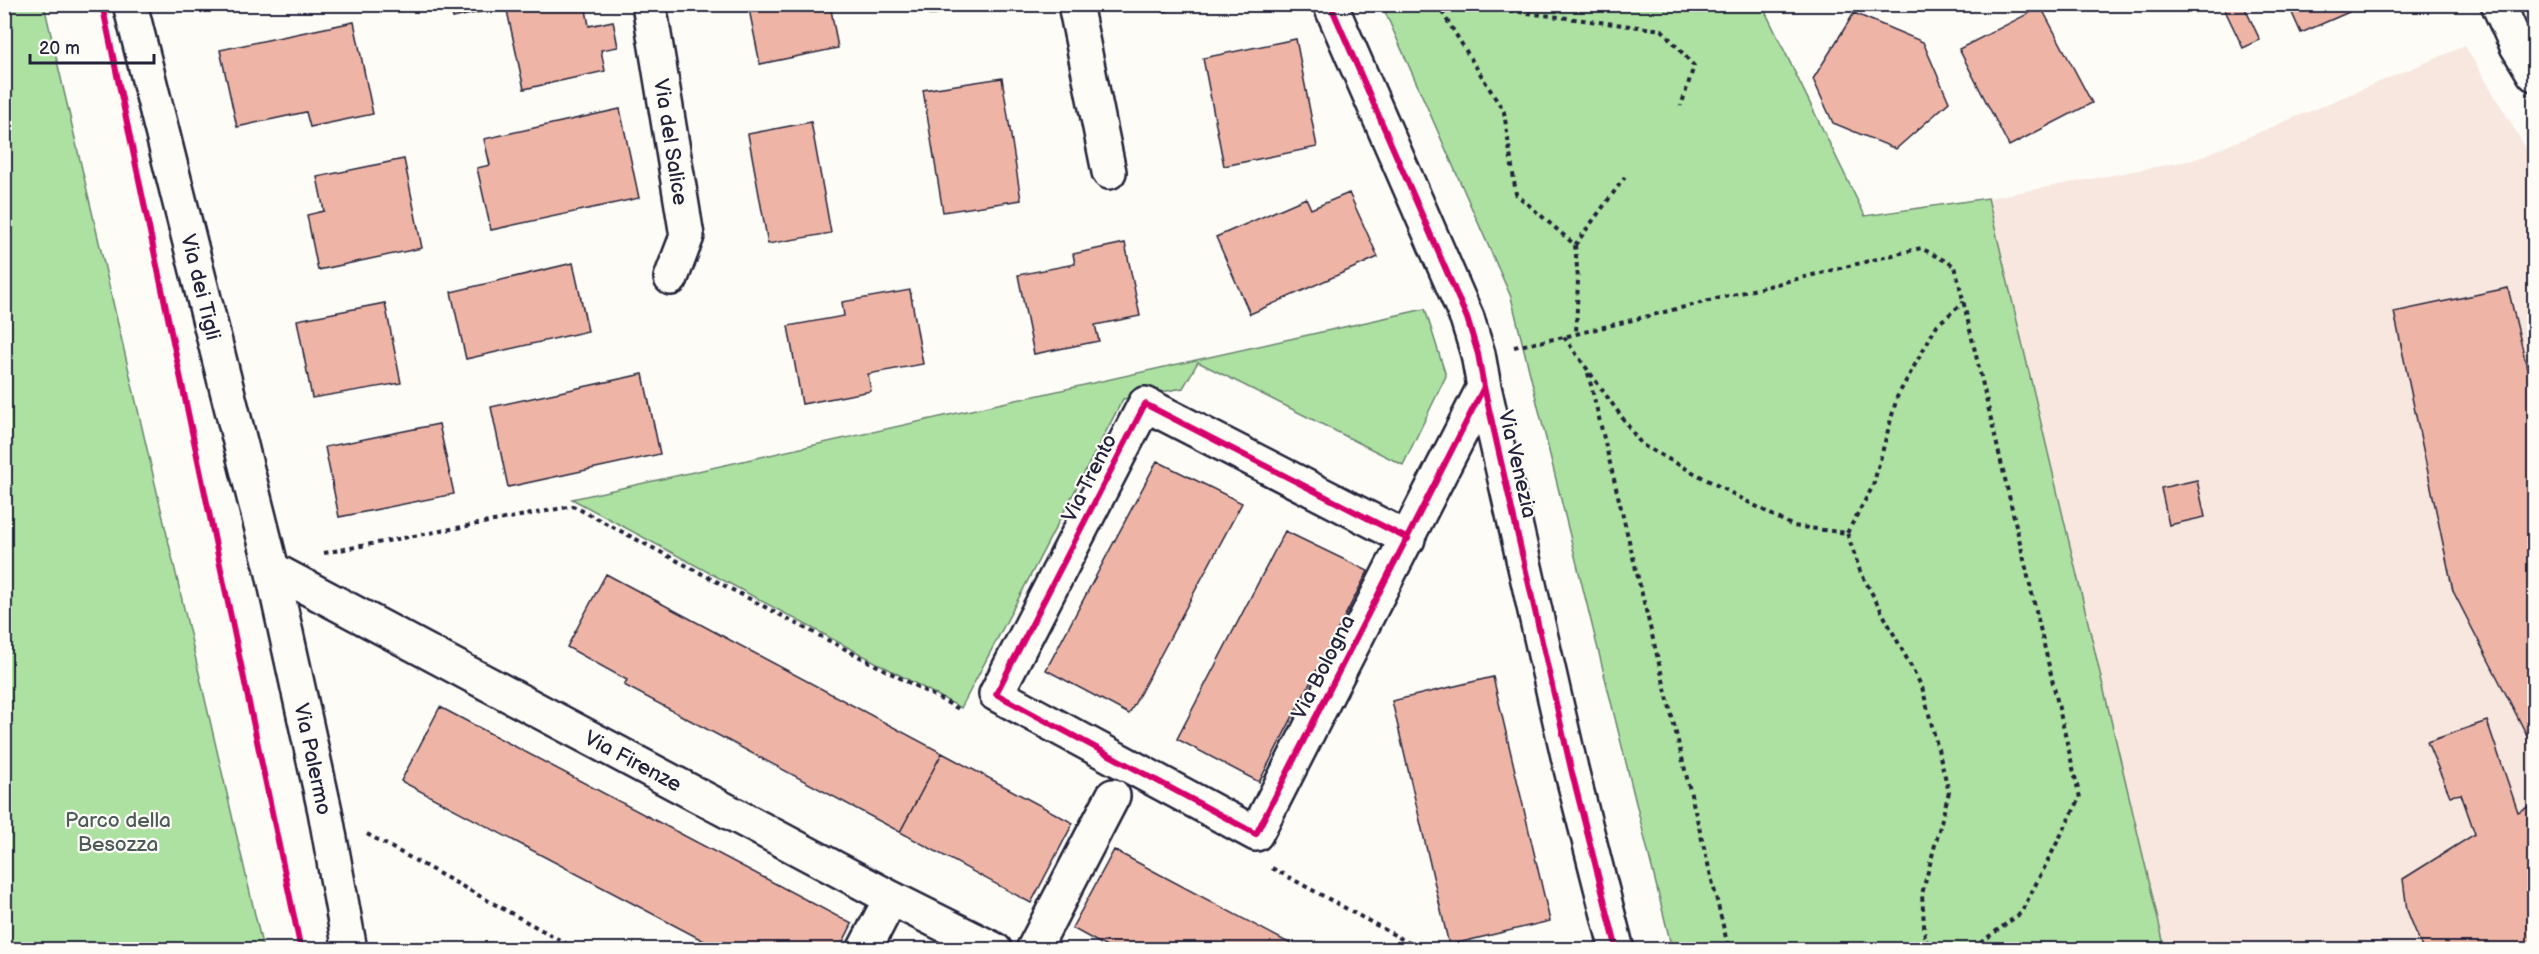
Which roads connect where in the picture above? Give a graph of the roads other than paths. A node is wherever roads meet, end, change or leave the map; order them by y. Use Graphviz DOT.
graph roads {
  1 [pos="130,4"];
  2 [pos="649,4"];
  3 [pos="1076,4"];
  4 [pos="1330,4"];
  5 [pos="2498,4"];
  6 [pos="2535,74"];
  7 [pos="1109,172"];
  8 [pos="671,278"];
  9 [pos="1484,387"];
  10 [pos="1408,539"];
  11 [pos="271,566"];
  12 [pos="1129,767"];
  13 [pos="1113,796"];
  14 [pos="891,898"];
  15 [pos="350,950"];
  16 [pos="864,950"];
  17 [pos="995,950"];
  18 [pos="1033,950"];
  19 [pos="1617,950"];
  1 -- 11 [label="street, Via dei Tigli"];
  2 -- 8 [label="street, Via del Salice"];
  3 -- 7 [label="street"];
  4 -- 9 [label="street, Via Venezia"];
  5 -- 6 [label="street"];
  9 -- 10 [label="street, Via Bologna"];
  9 -- 19 [label="street, Via Venezia"];
  10 -- 12 [label="street, Via Bologna"];
  10 -- 12 [label="street, Via Trento"];
  11 -- 14 [label="street, Via Firenze"];
  11 -- 15 [label="street, Via Palermo"];
  13 -- 18 [label="street"];
  14 -- 16 [label="street"];
  14 -- 17 [label="street, Via Firenze"];
}
